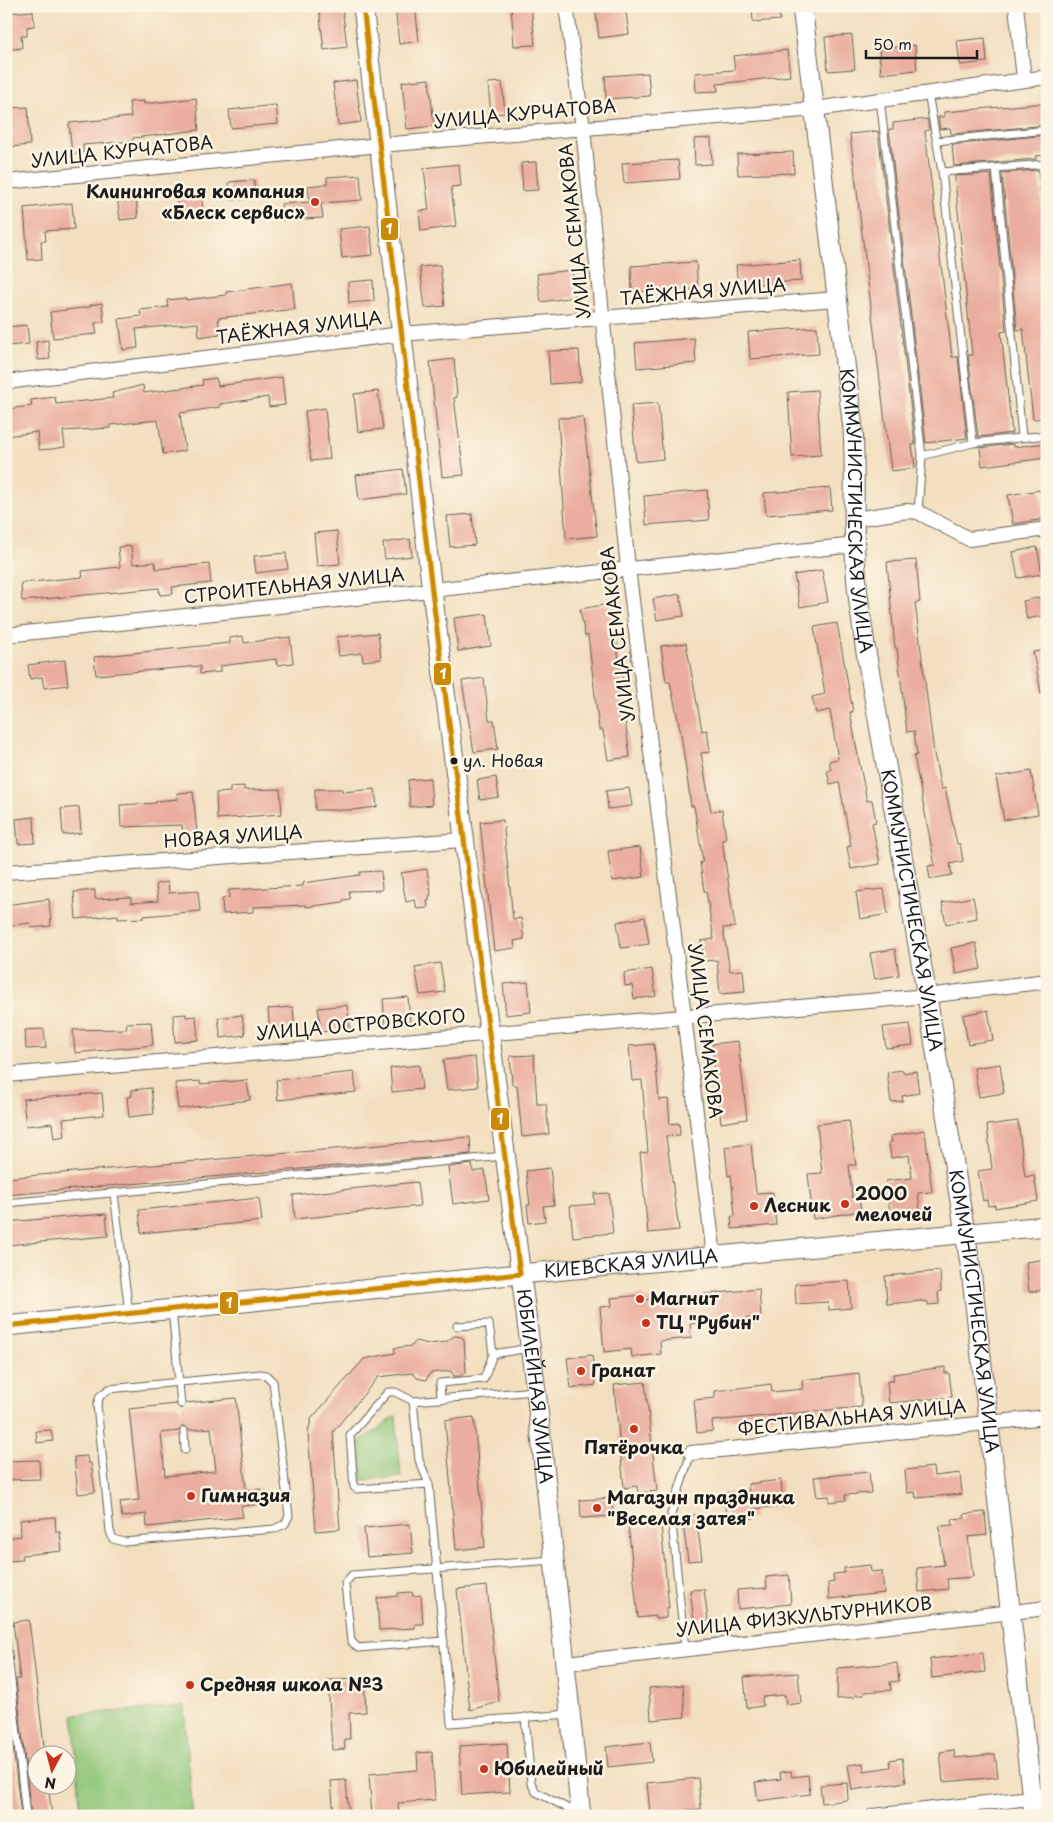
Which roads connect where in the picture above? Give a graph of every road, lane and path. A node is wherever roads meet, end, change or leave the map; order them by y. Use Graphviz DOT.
graph roads {
  1 [pos="363,6"];
  2 [pos="566,6"];
  3 [pos="802,6"];
  4 [pos="1016,6"];
  5 [pos="1047,77"];
  6 [pos="1024,78"];
  7 [pos="928,92"];
  8 [pos="880,99"];
  9 [pos="815,109"];
  10 [pos="582,128"];
  11 [pos="1047,130"];
  12 [pos="936,141"];
  13 [pos="380,145"];
  14 [pos="1047,164"];
  15 [pos="996,168"];
  16 [pos="942,172"];
  17 [pos="6,182"];
  18 [pos="836,299"];
  19 [pos="603,319"];
  20 [pos="402,334"];
  21 [pos="6,382"];
  22 [pos="1047,435"];
  23 [pos="1022,438"];
  24 [pos="973,443"];
  25 [pos="922,456"];
  26 [pos="918,512"];
  27 [pos="855,520"];
  28 [pos="1047,530"];
  29 [pos="855,545"];
  30 [pos="628,568"];
  31 [pos="432,591"];
  32 [pos="6,634"];
  33 [pos="463,840"];
  34 [pos="6,872"];
  35 [pos="1047,981"];
  36 [pos="927,996"];
  37 [pos="684,1017"];
  38 [pos="488,1032"];
  39 [pos="6,1075"];
  40 [pos="505,1156"];
  41 [pos="114,1194"];
  42 [pos="6,1203"];
  43 [pos="1047,1226"];
  44 [pos="965,1234"];
  45 [pos="714,1256"];
  46 [pos="520,1274"];
  47 [pos="172,1309"];
  48 [pos="129,1313"];
  49 [pos="6,1326"];
  50 [pos="457,1326"];
  51 [pos="530,1348"];
  52 [pos="493,1354"];
  53 [pos="179,1381"];
  54 [pos="536,1390"];
  55 [pos="441,1399"];
  56 [pos="413,1401"];
  57 [pos="181,1404"];
  58 [pos="1047,1417"];
  59 [pos="988,1423"];
  60 [pos="184,1431"];
  61 [pos="185,1450"];
  62 [pos="691,1453"];
  63 [pos="429,1484"];
  64 [pos="556,1560"];
  65 [pos="437,1567"];
  66 [pos="1047,1608"];
  67 [pos="1009,1612"];
  68 [pos="6,1636"];
  69 [pos="444,1641"];
  70 [pos="685,1649"];
  71 [pos="566,1663"];
  72 [pos="570,1714"];
  73 [pos="525,1717"];
  74 [pos="1037,1803"];
  75 [pos="581,1815"];
  76 [pos="26,1816"];
  77 [pos="873,1816"];
  1 -- 13 [label="street, ЮБИЛЕЙНАЯ УЛИЦА"];
  2 -- 10 [label="street, УЛИЦА СЕМАКОВА"];
  3 -- 9 [label="street, КОММУНИСТИЧЕСКАЯ УЛИЦА"];
  4 -- 6 [label="street"];
  5 -- 6 [label="street, УЛИЦА КУРЧАТОВА"];
  6 -- 7 [label="street, УЛИЦА КУРЧАТОВА"];
  7 -- 8 [label="street, УЛИЦА КУРЧАТОВА"];
  7 -- 12 [label="lane"];
  8 -- 9 [label="street, УЛИЦА КУРЧАТОВА"];
  8 -- 25 [label="lane"];
  9 -- 10 [label="street, УЛИЦА КУРЧАТОВА"];
  9 -- 18 [label="street, КОММУНИСТИЧЕСКАЯ УЛИЦА"];
  10 -- 13 [label="street, УЛИЦА КУРЧАТОВА"];
  10 -- 19 [label="street, УЛИЦА СЕМАКОВА"];
  11 -- 12 [label="lane"];
  12 -- 16 [label="lane"];
  13 -- 17 [label="street, УЛИЦА КУРЧАТОВА"];
  13 -- 20 [label="street, ЮБИЛЕЙНАЯ УЛИЦА"];
  14 -- 15 [label="lane"];
  15 -- 16 [label="lane"];
  15 -- 23 [label="lane"];
  16 -- 24 [label="lane"];
  18 -- 19 [label="street, ТАЁЖНАЯ УЛИЦА"];
  18 -- 27 [label="street, КОММУНИСТИЧЕСКАЯ УЛИЦА"];
  19 -- 20 [label="street, ТАЁЖНАЯ УЛИЦА"];
  19 -- 30 [label="street, УЛИЦА СЕМАКОВА"];
  20 -- 21 [label="street, ТАЁЖНАЯ УЛИЦА"];
  20 -- 31 [label="street, ЮБИЛЕЙНАЯ УЛИЦА"];
  22 -- 23 [label="lane"];
  23 -- 24 [label="lane"];
  24 -- 25 [label="lane"];
  25 -- 26 [label="lane"];
  26 -- 27 [label="street"];
  26 -- 28 [label="street"];
  27 -- 29 [label="street, КОММУНИСТИЧЕСКАЯ УЛИЦА"];
  29 -- 30 [label="street, СТРОИТЕЛЬНАЯ УЛИЦА"];
  29 -- 36 [label="street, КОММУНИСТИЧЕСКАЯ УЛИЦА"];
  30 -- 31 [label="street, СТРОИТЕЛЬНАЯ УЛИЦА"];
  30 -- 37 [label="street, УЛИЦА СЕМАКОВА"];
  31 -- 32 [label="street, СТРОИТЕЛЬНАЯ УЛИЦА"];
  31 -- 33 [label="street, ЮБИЛЕЙНАЯ УЛИЦА"];
  33 -- 34 [label="street, НОВАЯ УЛИЦА"];
  33 -- 38 [label="street, ЮБИЛЕЙНАЯ УЛИЦА"];
  35 -- 36 [label="street, УЛИЦА ОСТРОВСКОГО"];
  36 -- 37 [label="street, УЛИЦА ОСТРОВСКОГО"];
  36 -- 44 [label="street, КОММУНИСТИЧЕСКАЯ УЛИЦА"];
  37 -- 38 [label="street, УЛИЦА ОСТРОВСКОГО"];
  37 -- 45 [label="street, УЛИЦА СЕМАКОВА"];
  38 -- 39 [label="street, УЛИЦА ОСТРОВСКОГО"];
  38 -- 40 [label="street, ЮБИЛЕЙНАЯ УЛИЦА"];
  40 -- 41 [label="lane"];
  40 -- 46 [label="street, ЮБИЛЕЙНАЯ УЛИЦА"];
  41 -- 42 [label="lane"];
  41 -- 48 [label="lane"];
  43 -- 44 [label="street, КИЕВСКАЯ УЛИЦА"];
  44 -- 45 [label="street, КИЕВСКАЯ УЛИЦА"];
  44 -- 59 [label="street, КОММУНИСТИЧЕСКАЯ УЛИЦА"];
  45 -- 46 [label="street, КИЕВСКАЯ УЛИЦА"];
  46 -- 47 [label="street, КИЕВСКАЯ УЛИЦА"];
  46 -- 51 [label="street, ЮБИЛЕЙНАЯ УЛИЦА"];
  47 -- 48 [label="street, КИЕВСКАЯ УЛИЦА"];
  47 -- 53 [label="lane"];
  48 -- 49 [label="street, КИЕВСКАЯ УЛИЦА"];
  50 -- 52 [label="lane"];
  51 -- 52 [label="lane"];
  51 -- 54 [label="street, ЮБИЛЕЙНАЯ УЛИЦА"];
  52 -- 55 [label="lane"];
  53 -- 53 [label="lane"];
  53 -- 57 [label="lane"];
  54 -- 55 [label="lane"];
  54 -- 64 [label="street, ЮБИЛЕЙНАЯ УЛИЦА"];
  55 -- 56 [label="lane"];
  56 -- 63 [label="lane"];
  56 -- 63 [label="lane"];
  58 -- 59 [label="street, ФЕСТИВАЛЬНАЯ УЛИЦА"];
  59 -- 62 [label="street, ФЕСТИВАЛЬНАЯ УЛИЦА"];
  59 -- 67 [label="street, КОММУНИСТИЧЕСКАЯ УЛИЦА"];
  60 -- 61 [label="lane"];
  62 -- 70 [label="lane"];
  63 -- 65 [label="lane"];
  64 -- 65 [label="lane"];
  64 -- 71 [label="street, ЮБИЛЕЙНАЯ УЛИЦА"];
  65 -- 69 [label="lane"];
  65 -- 69 [label="lane"];
  66 -- 67 [label="street, УЛИЦА ФИЗКУЛЬТУРНИКОВ"];
  67 -- 70 [label="street, УЛИЦА ФИЗКУЛЬТУРНИКОВ"];
  67 -- 74 [label="street, КОММУНИСТИЧЕСКАЯ УЛИЦА"];
  68 -- 76 [label="lane"];
  69 -- 73 [label="lane"];
  70 -- 71 [label="street, УЛИЦА ФИЗКУЛЬТУРНИКОВ"];
  71 -- 72 [label="street, ЮБИЛЕЙНАЯ УЛИЦА"];
  72 -- 73 [label="lane"];
  72 -- 75 [label="street, ЮБИЛЕЙНАЯ УЛИЦА"];
  73 -- 75 [label="lane"];
  74 -- 77 [label="street"];
}
